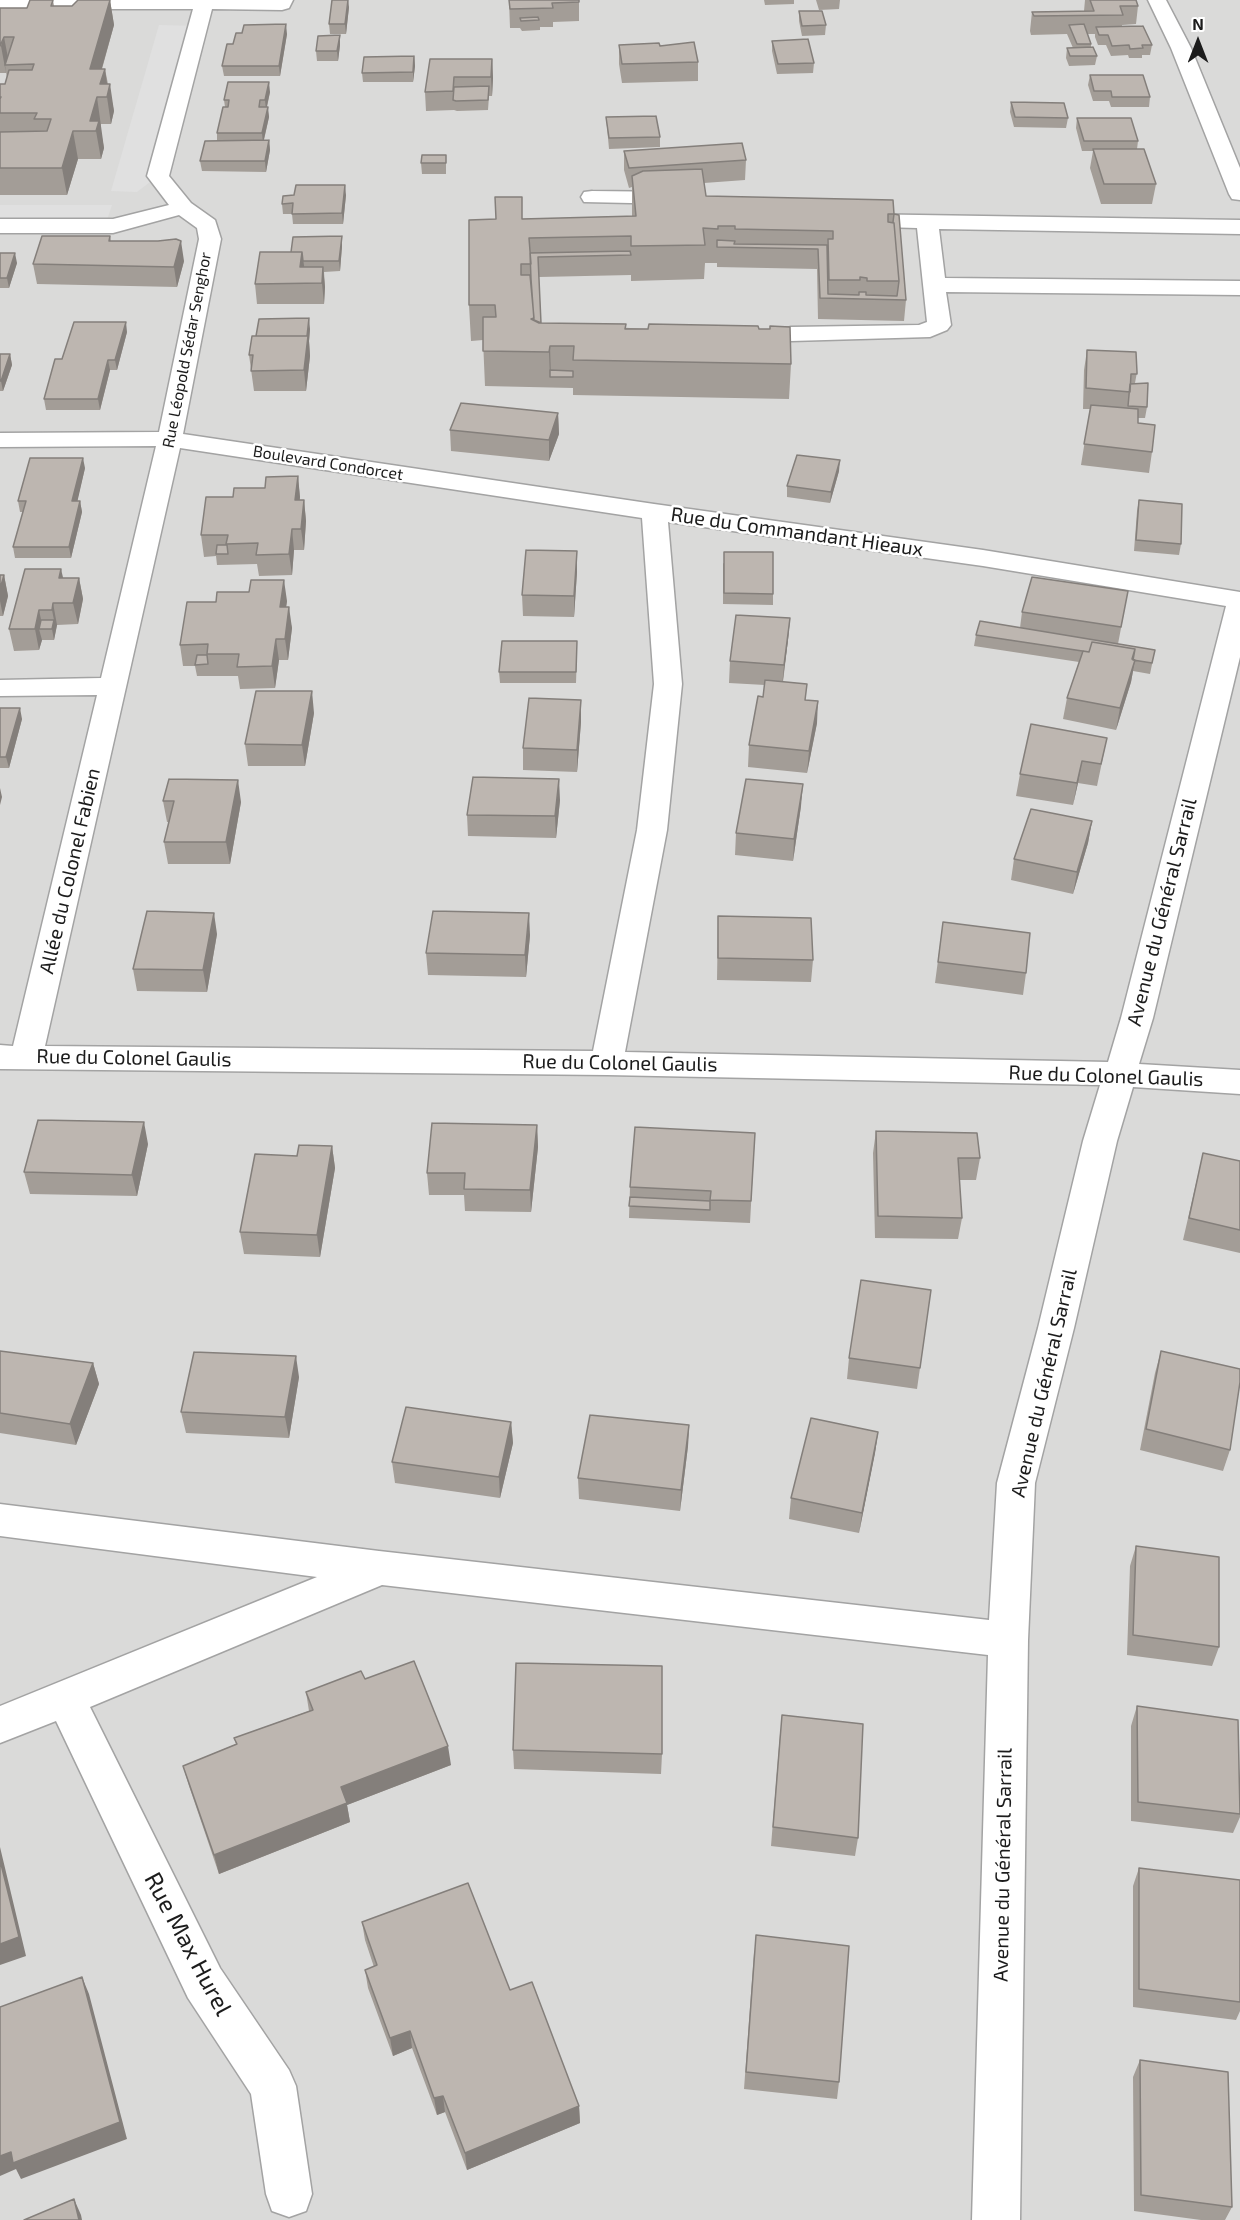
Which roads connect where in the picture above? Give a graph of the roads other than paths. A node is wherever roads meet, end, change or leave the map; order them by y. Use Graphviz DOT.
graph roads {
  1 [pos="284,0"];
  2 [pos="1158,0"];
  3 [pos="204,2"];
  4 [pos="0,3"];
  5 [pos="1240,194"];
  6 [pos="592,197"];
  7 [pos="694,198"];
  8 [pos="183,208"];
  9 [pos="833,221"];
  10 [pos="927,222"];
  11 [pos="0,226"];
  12 [pos="1240,226"];
  13 [pos="934,285"];
  14 [pos="1240,288"];
  15 [pos="791,334"];
  16 [pos="170,439"];
  17 [pos="0,440"];
  18 [pos="654,512"];
  19 [pos="1240,601"];
  20 [pos="114,686"];
  21 [pos="0,688"];
  22 [pos="13,1057"];
  23 [pos="607,1063"];
  24 [pos="1119,1074"];
  25 [pos="1240,1082"];
  26 [pos="0,1520"];
  27 [pos="380,1568"];
  28 [pos="1008,1640"];
  29 [pos="65,1698"];
  30 [pos="0,1725"];
  31 [pos="289,2194"];
  32 [pos="996,2220"];
  1 -- 3 [label="street"];
  2 -- 5 [label="street"];
  3 -- 4 [label="street"];
  3 -- 8 [label="street, Rue Léopold Sédar Senghor"];
  6 -- 7 [label="street"];
  8 -- 11 [label="street"];
  8 -- 16 [label="street, Rue Léopold Sédar Senghor"];
  9 -- 10 [label="street"];
  10 -- 12 [label="street"];
  10 -- 13 [label="street"];
  13 -- 14 [label="street"];
  13 -- 15 [label="street"];
  16 -- 17 [label="street, Boulevard Condorcet"];
  16 -- 18 [label="street, Boulevard Condorcet"];
  16 -- 20 [label="street, Rue Léopold Sédar Senghor"];
  18 -- 19 [label="street, Rue du Commandant Hieaux"];
  18 -- 23 [label="street, Rue du Commandant Hieaux"];
  19 -- 24 [label="street, Avenue du Général Sarrail"];
  20 -- 21 [label="street"];
  20 -- 22 [label="street, Allée du Colonel Fabien"];
  22 -- 23 [label="street, Rue du Colonel Gaulis"];
  23 -- 24 [label="street, Rue du Colonel Gaulis"];
  24 -- 25 [label="street, Rue du Colonel Gaulis"];
  24 -- 28 [label="street, Avenue du Général Sarrail"];
  26 -- 27 [label="street"];
  27 -- 28 [label="street"];
  27 -- 29 [label="street"];
  28 -- 32 [label="street, Avenue du Général Sarrail"];
  29 -- 30 [label="street"];
  29 -- 31 [label="street, Rue Max Hurel"];
}
